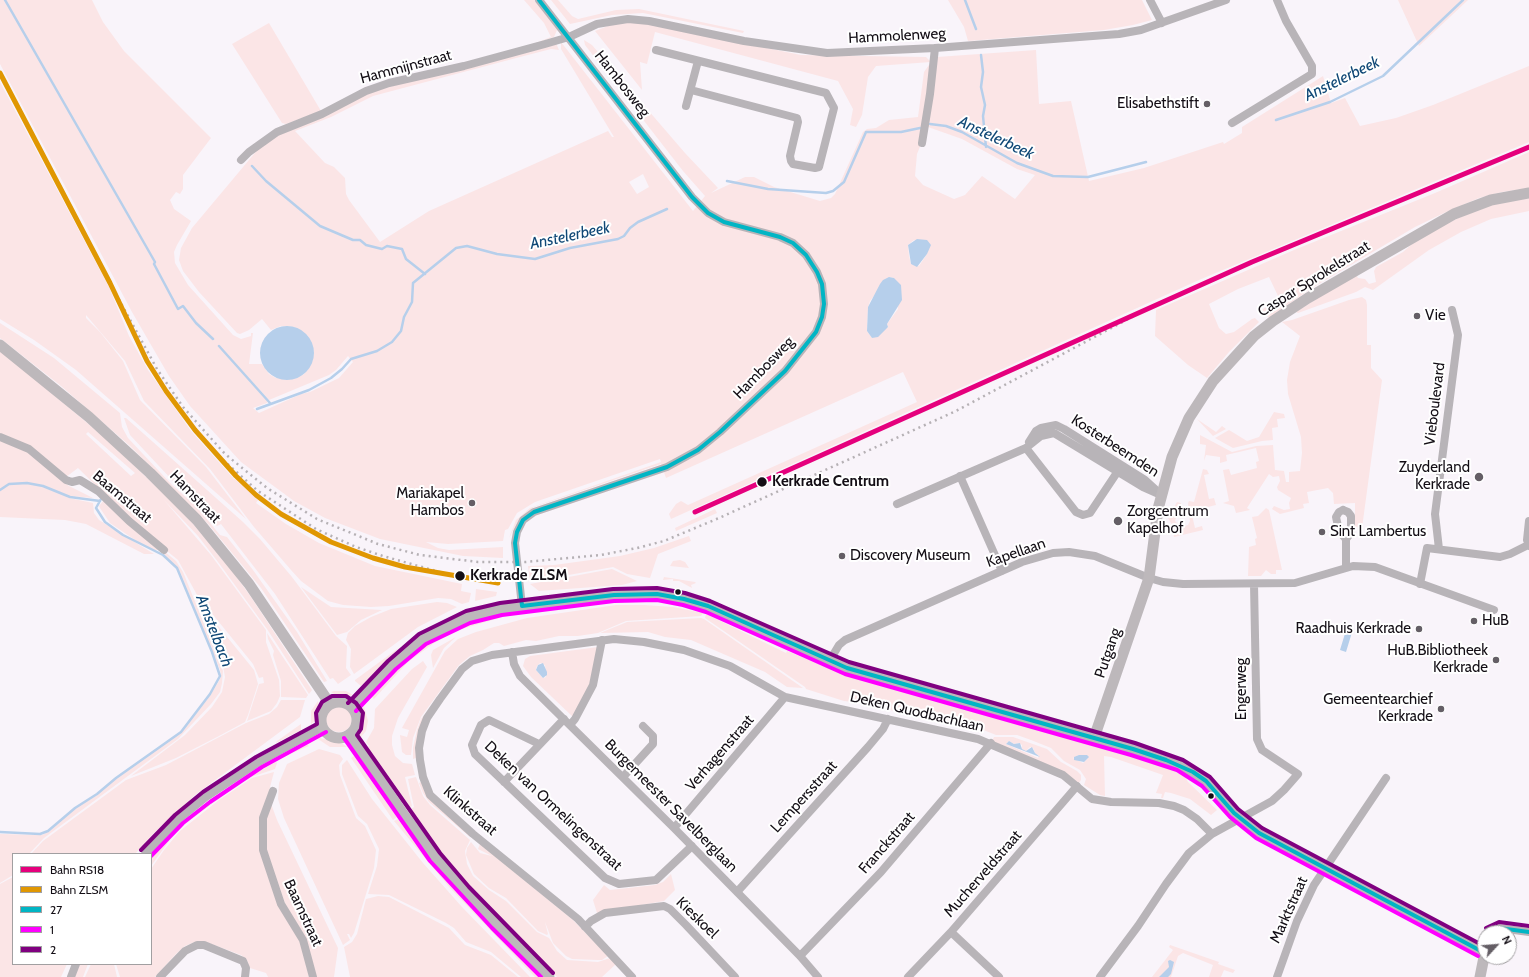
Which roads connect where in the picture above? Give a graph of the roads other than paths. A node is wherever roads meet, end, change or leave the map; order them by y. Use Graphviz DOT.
graph roads {
  1 [pos="539,0"];
  2 [pos="1150,0"];
  3 [pos="1226,0"];
  4 [pos="1277,0"];
  5 [pos="1162,23"];
  6 [pos="569,37"];
  7 [pos="935,48"];
  8 [pos="656,50"];
  9 [pos="698,61"];
  10 [pos="691,90"];
  11 [pos="686,106"];
  12 [pos="1232,123"];
  13 [pos="922,143"];
  14 [pos="241,160"];
  15 [pos="1529,193"];
  16 [pos="1452,310"];
  17 [pos="0,344"];
  18 [pos="0,437"];
  19 [pos="1026,448"];
  20 [pos="1119,468"];
  21 [pos="960,476"];
  22 [pos="1161,495"];
  23 [pos="897,504"];
  24 [pos="1529,521"];
  25 [pos="1346,539"];
  26 [pos="1529,546"];
  27 [pos="164,550"];
  28 [pos="1439,550"];
  29 [pos="1346,567"];
  30 [pos="1002,571"];
  31 [pos="1149,578"];
  32 [pos="1254,584"];
  33 [pos="1420,584"];
  34 [pos="522,606"];
  35 [pos="1494,610"];
  36 [pos="602,640"];
  37 [pos="512,652"];
  38 [pos="830,660"];
  39 [pos="786,696"];
  40 [pos="330,704"];
  41 [pos="352,707"];
  42 [pos="888,719"];
  43 [pos="567,722"];
  44 [pos="643,726"];
  45 [pos="323,727"];
  46 [pos="349,735"];
  47 [pos="1094,738"];
  48 [pos="991,743"];
  49 [pos="539,744"];
  50 [pos="623,777"];
  51 [pos="1386,778"];
  52 [pos="504,782"];
  53 [pos="1077,786"];
  54 [pos="273,791"];
  55 [pos="1240,819"];
  56 [pos="674,828"];
  57 [pos="1212,834"];
  58 [pos="692,846"];
  59 [pos="146,853"];
  60 [pos="1324,868"];
  61 [pos="737,892"];
  62 [pos="585,927"];
  63 [pos="1517,930"];
  64 [pos="951,932"];
  65 [pos="1529,932"];
  66 [pos="1477,943"];
  67 [pos="800,956"];
  68 [pos="76,965"];
  69 [pos="1483,965"];
  70 [pos="71,977"];
  71 [pos="160,977"];
  72 [pos="245,977"];
  73 [pos="313,977"];
  74 [pos="549,977"];
  75 [pos="632,977"];
  76 [pos="735,977"];
  77 [pos="818,977"];
  78 [pos="908,977"];
  79 [pos="999,977"];
  80 [pos="1100,977"];
  81 [pos="1277,977"];
  82 [pos="1480,977"];
  1 -- 6 [label="street, Hambosweg"];
  2 -- 5 [label="street"];
  3 -- 5 [label="street, Hammolenweg"];
  4 -- 12 [label="street"];
  5 -- 7 [label="street, Hammolenweg"];
  6 -- 7 [label="street, Hammolenweg"];
  6 -- 14 [label="street, Hammijnstraat"];
  6 -- 34 [label="street, Hambosweg"];
  7 -- 13 [label="street"];
  8 -- 9 [label="street"];
  9 -- 10 [label="street"];
  9 -- 10 [label="street"];
  10 -- 11 [label="street"];
  15 -- 22 [label="main road, Caspar Sprokelstraat"];
  16 -- 28 [label="street, Vieboulevard"];
  17 -- 40 [label="main road, Hamstraat"];
  18 -- 27 [label="street, Baamstraat"];
  19 -- 20 [label="street, Kosterbeemden"];
  19 -- 20 [label="street"];
  19 -- 21 [label="street, Kosterbeemden"];
  20 -- 22 [label="street, Kosterbeemden"];
  21 -- 23 [label="street, Kosterbeemden"];
  21 -- 30 [label="street"];
  22 -- 31 [label="main road, Caspar Sprokelstraat"];
  24 -- 26 [label="street"];
  25 -- 29 [label="street"];
  26 -- 28 [label="street"];
  28 -- 33 [label="street"];
  29 -- 32 [label="street, Kapellaan"];
  29 -- 33 [label="street, Kapellaan"];
  30 -- 31 [label="street, Kapellaan"];
  30 -- 38 [label="street, Kapellaan"];
  31 -- 32 [label="street, Kapellaan"];
  31 -- 47 [label="main road, Putgang"];
  32 -- 55 [label="street, Engerweg"];
  33 -- 35 [label="street, Kapellaan"];
  34 -- 38 [label="main road"];
  34 -- 41 [label="main road"];
  36 -- 37 [label="street, Deken Quodbachlaan"];
  36 -- 39 [label="street, Deken Quodbachlaan"];
  36 -- 43 [label="street"];
  37 -- 43 [label="street, Burgemeester Savelberglaan"];
  37 -- 62 [label="street, Klinkstraat"];
  38 -- 47 [label="main road"];
  39 -- 42 [label="street, Deken Quodbachlaan"];
  39 -- 56 [label="street, Verhagenstraat"];
  40 -- 41 [label="main road"];
  40 -- 45 [label="main road"];
  41 -- 46 [label="main road"];
  42 -- 48 [label="street, Deken Quodbachlaan"];
  42 -- 61 [label="street, Lempersstraat"];
  43 -- 49 [label="street"];
  43 -- 50 [label="street, Burgemeester Savelberglaan"];
  44 -- 50 [label="street"];
  45 -- 46 [label="main road"];
  45 -- 59 [label="street"];
  46 -- 74 [label="main road"];
  47 -- 55 [label="main road"];
  48 -- 53 [label="street, Deken Quodbachlaan"];
  48 -- 67 [label="street, Franckstraat"];
  49 -- 52 [label="street"];
  49 -- 52 [label="street, Deken van Ormelingenstraat"];
  50 -- 56 [label="street, Burgemeester Savelberglaan"];
  51 -- 60 [label="street, Marktstraat"];
  52 -- 58 [label="street, Deken van Ormelingenstraat"];
  53 -- 57 [label="street, Deken Quodbachlaan"];
  53 -- 64 [label="street, Mucherveldstraat"];
  54 -- 73 [label="street, Baamstraat"];
  55 -- 57 [label="street"];
  55 -- 60 [label="main road"];
  56 -- 58 [label="street, Burgemeester Savelberglaan"];
  57 -- 80 [label="street"];
  58 -- 61 [label="street, Burgemeester Savelberglaan"];
  60 -- 66 [label="main road"];
  60 -- 81 [label="street, Marktstraat"];
  61 -- 67 [label="street, Burgemeester Savelberglaan"];
  62 -- 75 [label="street, Klinkstraat"];
  62 -- 76 [label="street, Kieskoel"];
  63 -- 65 [label="street"];
  64 -- 78 [label="street, Mucherveldstraat"];
  64 -- 79 [label="street"];
  67 -- 77 [label="street, Burgemeester Savelberglaan"];
  68 -- 70 [label="street"];
  69 -- 82 [label="main road"];
  71 -- 72 [label="street"];
}
